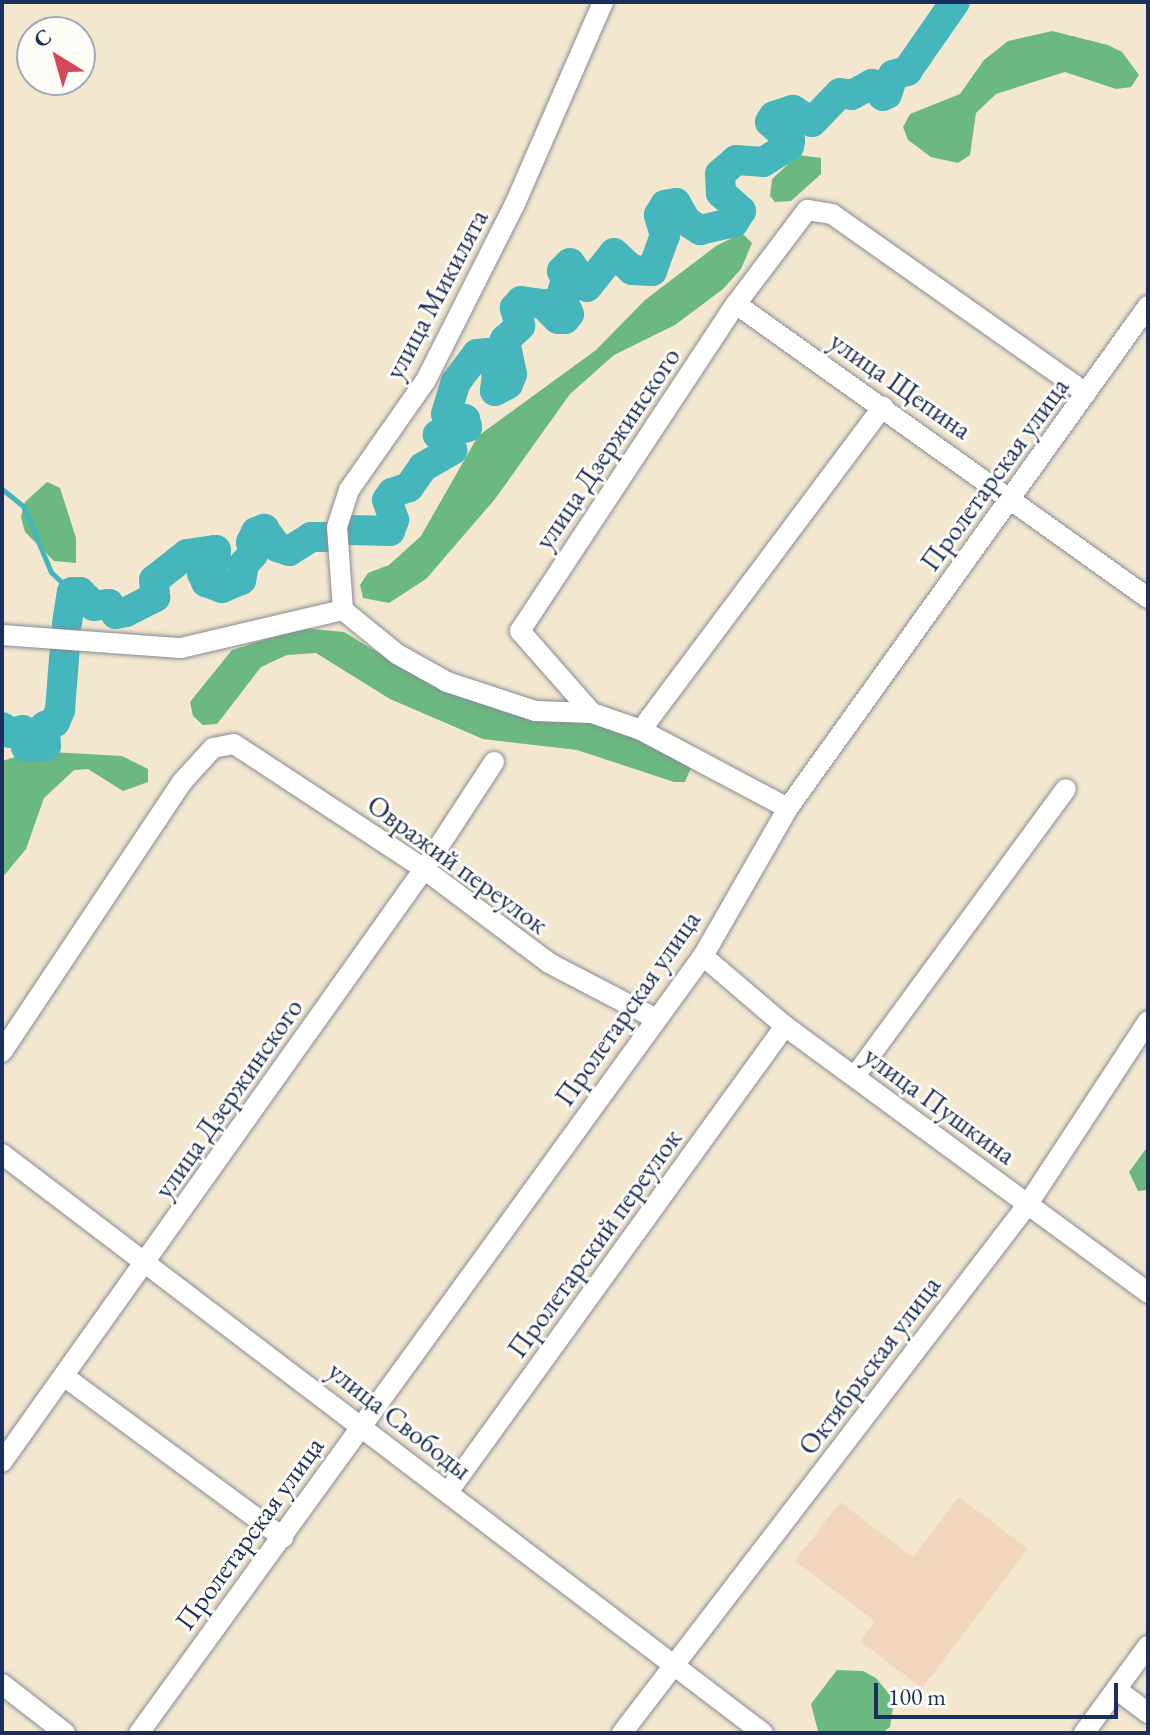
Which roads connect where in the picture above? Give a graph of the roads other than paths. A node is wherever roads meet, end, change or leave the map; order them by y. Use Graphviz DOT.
graph roads {
  1 [pos="603,2"];
  2 [pos="736,304"];
  3 [pos="1148,306"];
  4 [pos="1086,393"];
  5 [pos="883,406"];
  6 [pos="1010,499"];
  7 [pos="1148,598"];
  8 [pos="343,610"];
  9 [pos="2,635"];
  10 [pos="592,713"];
  11 [pos="641,730"];
  12 [pos="494,762"];
  13 [pos="1066,789"];
  14 [pos="788,808"];
  15 [pos="424,869"];
  16 [pos="703,956"];
  17 [pos="656,1019"];
  18 [pos="1148,1021"];
  19 [pos="785,1026"];
  20 [pos="2,1052"];
  21 [pos="855,1076"];
  22 [pos="2,1154"];
  23 [pos="1028,1204"];
  24 [pos="145,1265"];
  25 [pos="1148,1293"];
  26 [pos="65,1377"];
  27 [pos="362,1424"];
  28 [pos="2,1462"];
  29 [pos="448,1492"];
  30 [pos="283,1538"];
  31 [pos="1148,1646"];
  32 [pos="674,1666"];
  33 [pos="2,1684"];
  34 [pos="1116,1689"];
  35 [pos="1148,1713"];
  36 [pos="65,1733"];
  37 [pos="139,1733"];
  38 [pos="622,1733"];
  39 [pos="763,1733"];
  40 [pos="1084,1733"];
  1 -- 8 [label="street, улица Микилята"];
  2 -- 4 [label="street, улица Дзержинского"];
  2 -- 5 [label="street, улица Щепина"];
  2 -- 10 [label="street, улица Дзержинского"];
  3 -- 4 [label="street, Пролетарская улица"];
  4 -- 6 [label="street, Пролетарская улица"];
  5 -- 6 [label="street, улица Щепина"];
  5 -- 11 [label="street"];
  6 -- 7 [label="street, улица Щепина"];
  6 -- 14 [label="street, Пролетарская улица"];
  8 -- 9 [label="street"];
  8 -- 10 [label="street"];
  10 -- 11 [label="street"];
  11 -- 14 [label="street"];
  12 -- 15 [label="street, улица Дзержинского"];
  13 -- 21 [label="street"];
  14 -- 16 [label="street, Пролетарская улица"];
  15 -- 17 [label="street, Овражий переулок"];
  15 -- 20 [label="street, Овражий переулок"];
  15 -- 24 [label="street, улица Дзержинского"];
  16 -- 17 [label="street, Пролетарская улица"];
  16 -- 19 [label="street, улица Пушкина"];
  17 -- 27 [label="street, Пролетарская улица"];
  18 -- 23 [label="street, Октябрьская улица"];
  19 -- 21 [label="street, улица Пушкина"];
  19 -- 29 [label="street, Пролетарский переулок"];
  21 -- 23 [label="street, улица Пушкина"];
  22 -- 24 [label="street, улица Свободы"];
  23 -- 25 [label="street, улица Пушкина"];
  23 -- 32 [label="street, Октябрьская улица"];
  24 -- 26 [label="street, улица Дзержинского"];
  24 -- 27 [label="street, улица Свободы"];
  26 -- 28 [label="street, улица Дзержинского"];
  26 -- 30 [label="street"];
  27 -- 29 [label="street, улица Свободы"];
  27 -- 30 [label="street, Пролетарская улица"];
  29 -- 32 [label="street, улица Свободы"];
  30 -- 37 [label="street, Пролетарская улица"];
  31 -- 34 [label="street"];
  32 -- 38 [label="street, Октябрьская улица"];
  32 -- 39 [label="street, улица Свободы"];
  33 -- 36 [label="street"];
  34 -- 35 [label="street"];
  34 -- 40 [label="street"];
}
